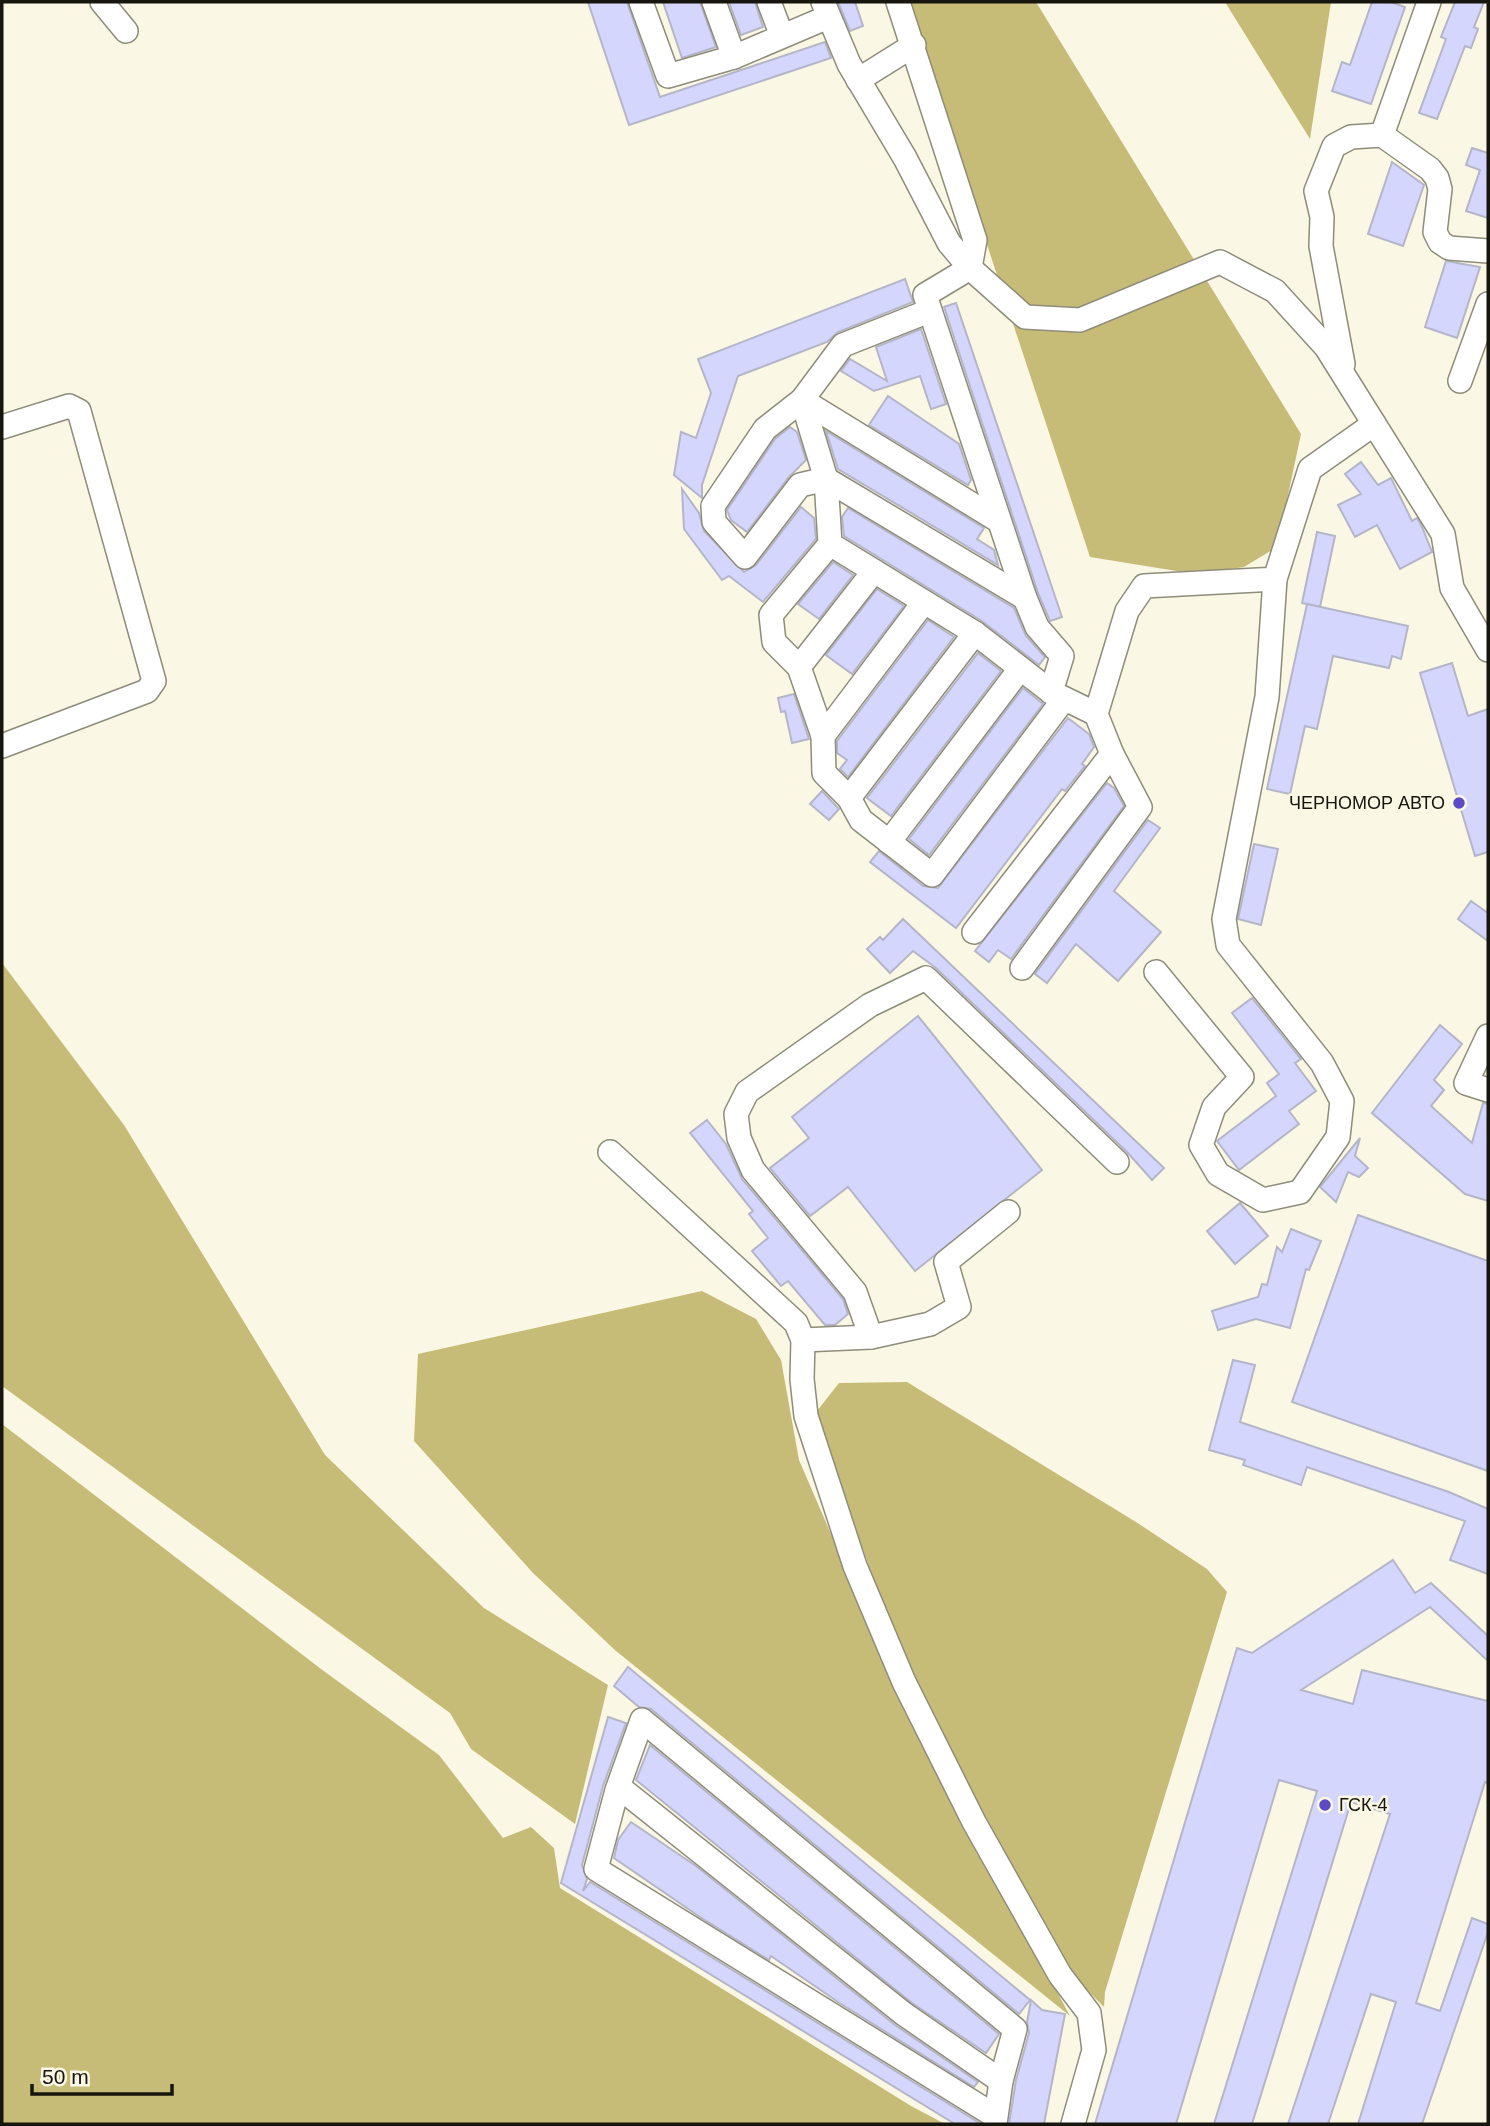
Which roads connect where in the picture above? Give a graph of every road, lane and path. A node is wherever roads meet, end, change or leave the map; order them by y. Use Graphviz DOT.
graph roads {
  1 [pos="102,2"];
  2 [pos="641,2"];
  3 [pos="714,2"];
  4 [pos="769,2"];
  5 [pos="898,2"];
  6 [pos="1429,2"];
  7 [pos="825,9"];
  8 [pos="126,32"];
  9 [pos="782,36"];
  10 [pos="914,45"];
  11 [pos="734,57"];
  12 [pos="858,80"];
  13 [pos="1382,135"];
  14 [pos="1488,250"];
  15 [pos="970,268"];
  16 [pos="929,311"];
  17 [pos="1488,311"];
  18 [pos="1347,381"];
  19 [pos="1460,381"];
  20 [pos="802,400"];
  21 [pos="1374,424"];
  22 [pos="2,427"];
  23 [pos="826,479"];
  24 [pos="999,521"];
  25 [pos="830,544"];
  26 [pos="874,571"];
  27 [pos="1275,579"];
  28 [pos="1025,598"];
  29 [pos="924,602"];
  30 [pos="975,633"];
  31 [pos="1488,650"];
  32 [pos="799,667"];
  33 [pos="1020,669"];
  34 [pos="1057,696"];
  35 [pos="1096,714"];
  36 [pos="822,736"];
  37 [pos="4,739"];
  38 [pos="1112,754"];
  39 [pos="849,798"];
  40 [pos="889,842"];
  41 [pos="974,932"];
  42 [pos="1022,968"];
  43 [pos="1156,972"];
  44 [pos="1488,1036"];
  45 [pos="1488,1090"];
  46 [pos="610,1152"];
  47 [pos="1117,1162"];
  48 [pos="1008,1212"];
  49 [pos="871,1336"];
  50 [pos="803,1340"];
  51 [pos="619,1787"];
  52 [pos="1001,2081"];
  53 [pos="995,2120"];
  54 [pos="1073,2124"];
  1 -- 8 [label="street"];
  2 -- 11 [label="street"];
  3 -- 11 [label="street"];
  4 -- 9 [label="street"];
  5 -- 10 [label="street"];
  6 -- 13 [label="street"];
  7 -- 9 [label="street"];
  7 -- 12 [label="street"];
  9 -- 11 [label="street"];
  10 -- 12 [label="street"];
  10 -- 15 [label="street"];
  12 -- 15 [label="street"];
  13 -- 14 [label="street"];
  13 -- 18 [label="street"];
  15 -- 16 [label="street"];
  15 -- 18 [label="street"];
  16 -- 20 [label="street"];
  16 -- 24 [label="street"];
  17 -- 19 [label="street"];
  18 -- 21 [label="street"];
  20 -- 23 [label="street"];
  20 -- 23 [label="street"];
  20 -- 24 [label="street"];
  21 -- 27 [label="street"];
  21 -- 31 [label="street"];
  22 -- 37 [label="street"];
  23 -- 25 [label="street"];
  23 -- 28 [label="street"];
  24 -- 28 [label="street"];
  25 -- 26 [label="street"];
  25 -- 32 [label="street"];
  26 -- 29 [label="street"];
  26 -- 32 [label="street"];
  27 -- 35 [label="street"];
  27 -- 43 [label="street"];
  28 -- 34 [label="street"];
  29 -- 30 [label="street"];
  29 -- 36 [label="street"];
  30 -- 33 [label="street"];
  30 -- 39 [label="street"];
  32 -- 36 [label="street"];
  33 -- 34 [label="street"];
  33 -- 40 [label="street"];
  34 -- 35 [label="street"];
  34 -- 40 [label="street"];
  35 -- 38 [label="street"];
  36 -- 39 [label="street"];
  38 -- 41 [label="street"];
  38 -- 42 [label="street"];
  39 -- 40 [label="street"];
  44 -- 45 [label="street"];
  46 -- 50 [label="street"];
  47 -- 49 [label="street"];
  48 -- 49 [label="street"];
  49 -- 50 [label="street"];
  50 -- 54 [label="street"];
  51 -- 52 [label="street"];
  51 -- 52 [label="street"];
  51 -- 53 [label="street"];
  52 -- 53 [label="street"];
}
